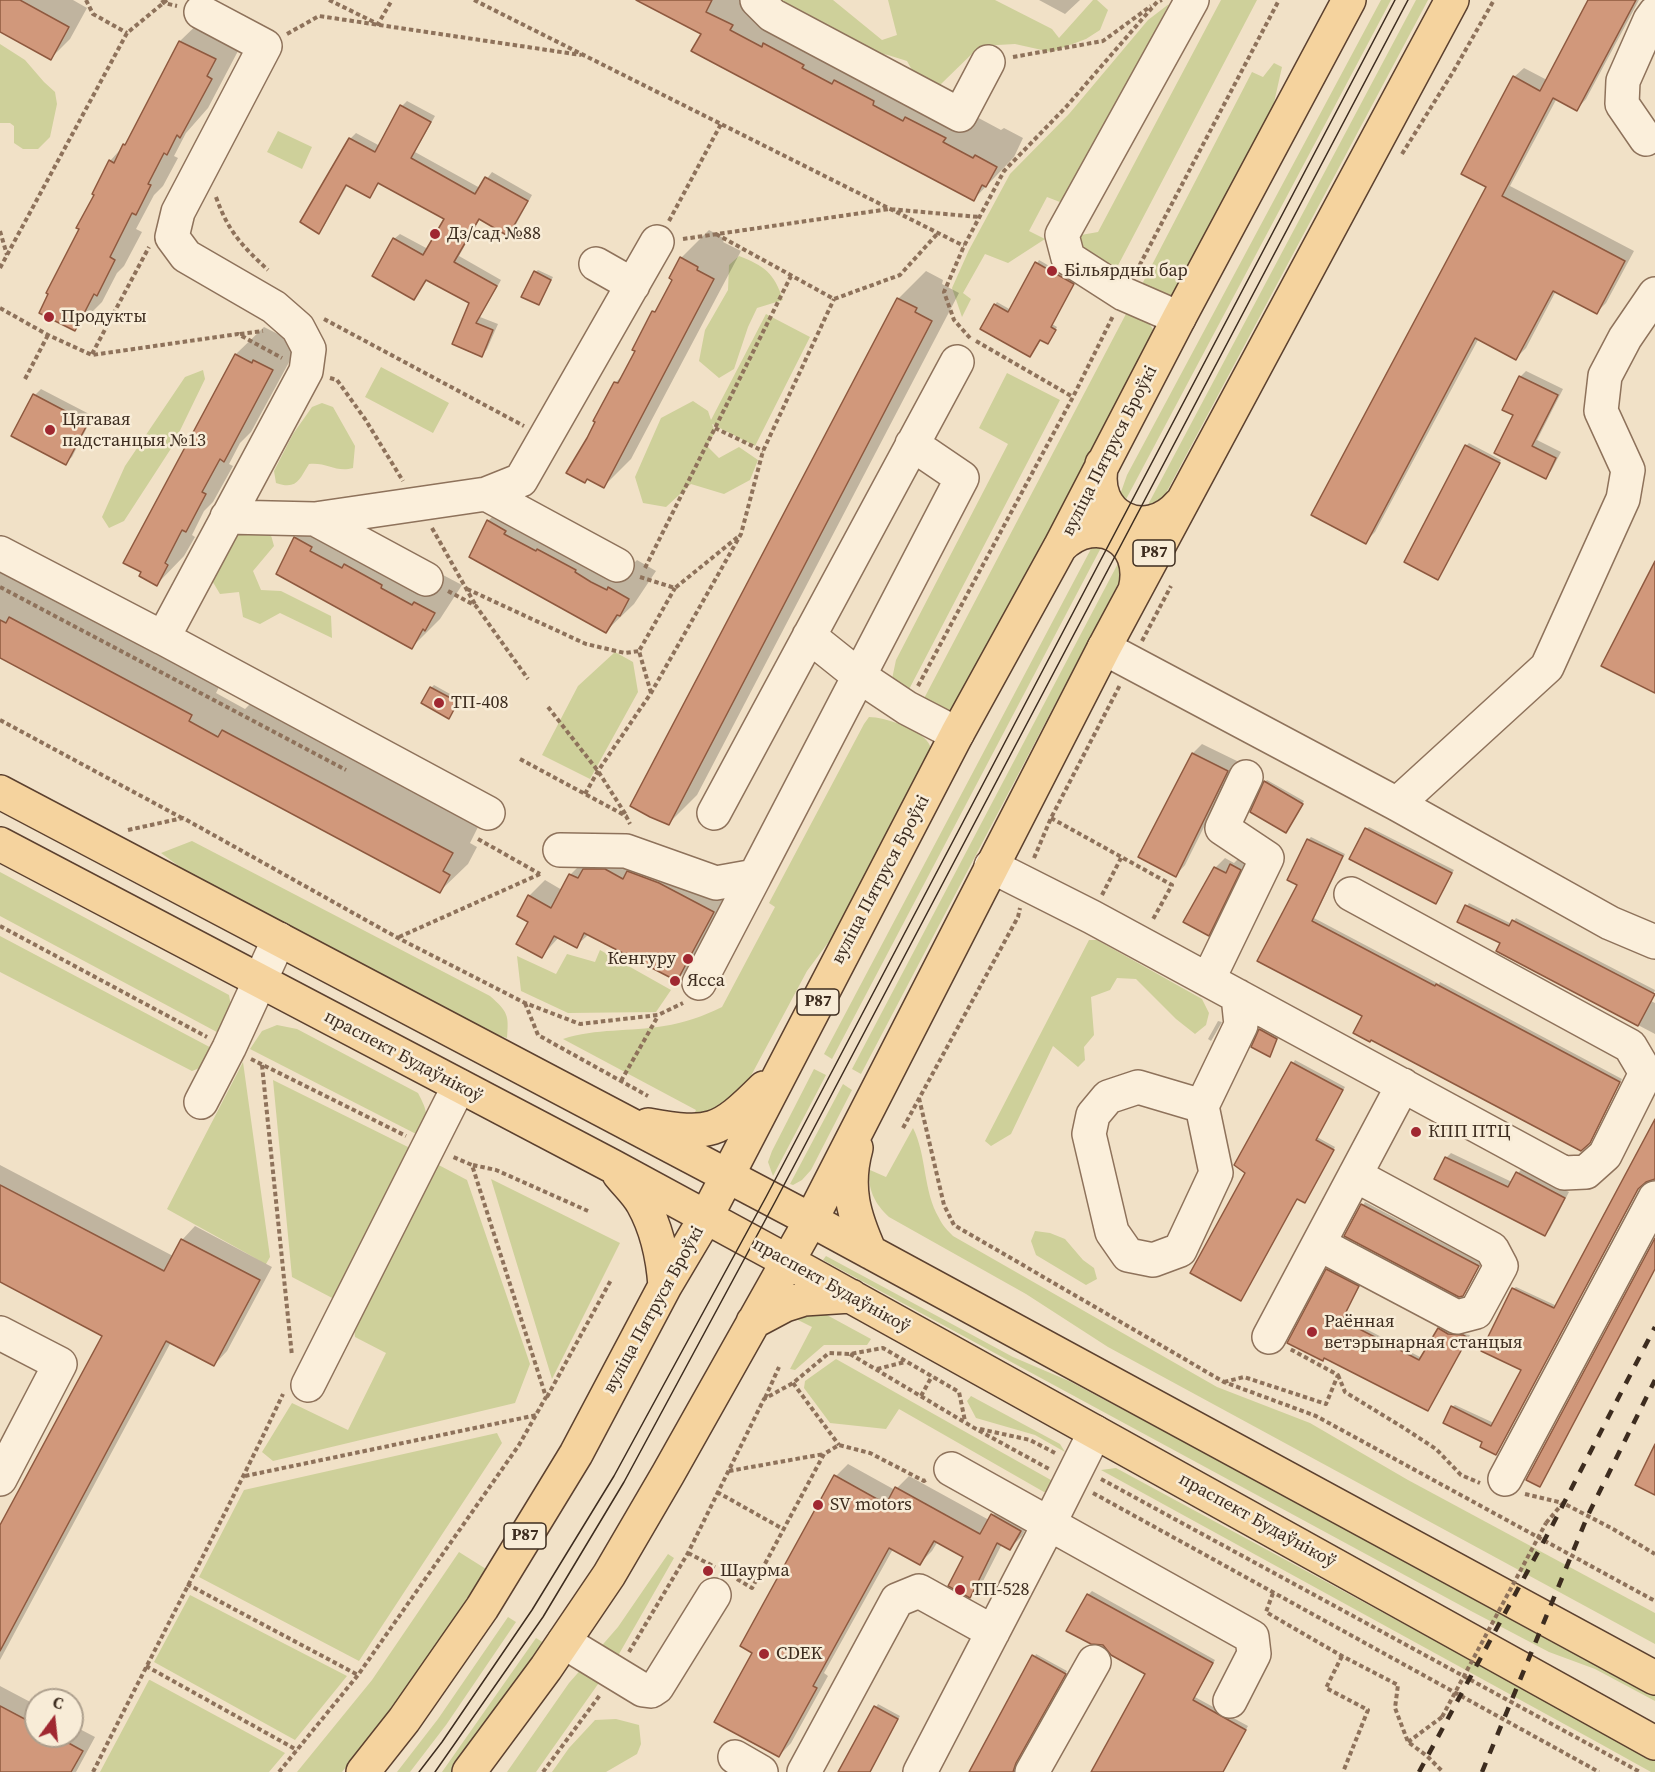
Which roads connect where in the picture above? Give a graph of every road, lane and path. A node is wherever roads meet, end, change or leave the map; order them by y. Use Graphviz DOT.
graph roads {
  1 [pos="86,0"];
  2 [pos="167,0"];
  3 [pos="329,0"];
  4 [pos="392,0"];
  5 [pos="474,0"];
  6 [pos="757,0"];
  7 [pos="1162,0"];
  8 [pos="1192,0"];
  9 [pos="1279,0"];
  10 [pos="1349,0"];
  11 [pos="1452,0"];
  12 [pos="1494,0"];
  13 [pos="1157,2"];
  14 [pos="201,12"];
  15 [pos="1655,13"];
  16 [pos="378,24"];
  17 [pos="127,33"];
  18 [pos="265,46"];
  19 [pos="585,56"];
  20 [pos="988,62"];
  21 [pos="722,124"];
  22 [pos="1646,139"];
  23 [pos="1399,159"];
  24 [pos="204,162"];
  25 [pos="888,209"];
  26 [pos="980,217"];
  27 [pos="0,231"];
  28 [pos="938,233"];
  29 [pos="715,234"];
  30 [pos="657,242"];
  31 [pos="964,246"];
  32 [pos="7,256"];
  33 [pos="596,264"];
  34 [pos="0,268"];
  35 [pos="273,275"];
  36 [pos="791,276"];
  37 [pos="633,285"];
  38 [pos="1124,294"];
  39 [pos="1655,294"];
  40 [pos="834,299"];
  41 [pos="0,308"];
  42 [pos="1179,318"];
  43 [pos="298,328"];
  44 [pos="238,334"];
  45 [pos="957,362"];
  46 [pos="25,379"];
  47 [pos="1073,397"];
  48 [pos="715,428"];
  49 [pos="546,437"];
  50 [pos="912,444"];
  51 [pos="763,451"];
  52 [pos="1102,464"];
  53 [pos="486,494"];
  54 [pos="1180,504"];
  55 [pos="227,518"];
  56 [pos="315,519"];
  57 [pos="741,534"];
  58 [pos="1060,547"];
  59 [pos="0,554"];
  60 [pos="629,571"];
  61 [pos="426,579"];
  62 [pos="1173,582"];
  63 [pos="0,588"];
  64 [pos="675,588"];
  65 [pos="467,589"];
  66 [pos="1135,590"];
  67 [pos="809,636"];
  68 [pos="163,638"];
  69 [pos="639,651"];
  70 [pos="1117,655"];
  71 [pos="859,676"];
  72 [pos="528,679"];
  73 [pos="651,693"];
  74 [pos="548,707"];
  75 [pos="907,708"];
  76 [pos="0,720"];
  77 [pos="957,734"];
  78 [pos="520,759"];
  79 [pos="348,771"];
  80 [pos="598,771"];
  81 [pos="1246,777"];
  82 [pos="0,792"];
  83 [pos="585,794"];
  84 [pos="1397,804"];
  85 [pos="714,813"];
  86 [pos="626,816"];
  87 [pos="183,818"];
  88 [pos="1051,818"];
  89 [pos="481,825"];
  90 [pos="123,831"];
  91 [pos="0,844"];
  92 [pos="645,858"];
  93 [pos="1120,858"];
  94 [pos="550,862"];
  95 [pos="991,866"];
  96 [pos="755,876"];
  97 [pos="1024,882"];
  98 [pos="1351,894"];
  99 [pos="1092,917"];
  100 [pos="0,926"];
  101 [pos="398,938"];
  102 [pos="279,939"];
  103 [pos="1655,942"];
  104 [pos="1140,943"];
  105 [pos="1208,980"];
  106 [pos="260,981"];
  107 [pos="692,993"];
  108 [pos="1238,996"];
  109 [pos="525,1003"];
  110 [pos="658,1015"];
  111 [pos="229,1048"];
  112 [pos="262,1064"];
  113 [pos="781,1072"];
  114 [pos="621,1081"];
  115 [pos="1403,1084"];
  116 [pos="459,1086"];
  117 [pos="648,1096"];
  118 [pos="918,1097"];
  119 [pos="201,1102"];
  120 [pos="1202,1106"];
  121 [pos="867,1112"];
  122 [pos="625,1121"];
  123 [pos="903,1128"];
  124 [pos="429,1147"];
  125 [pos="472,1164"];
  126 [pos="612,1166"];
  127 [pos="1355,1175"];
  128 [pos="727,1176"];
  129 [pos="1655,1198"];
  130 [pos="588,1211"];
  131 [pos="706,1217"];
  132 [pos="811,1220"];
  133 [pos="1318,1244"];
  134 [pos="870,1252"];
  135 [pos="787,1261"];
  136 [pos="611,1280"];
  137 [pos="665,1286"];
  138 [pos="851,1296"];
  139 [pos="753,1322"];
  140 [pos="0,1333"];
  141 [pos="1269,1337"];
  142 [pos="850,1354"];
  143 [pos="906,1361"];
  144 [pos="779,1367"];
  145 [pos="877,1369"];
  146 [pos="1338,1375"];
  147 [pos="932,1376"];
  148 [pos="294,1378"];
  149 [pos="1224,1382"];
  150 [pos="793,1383"];
  151 [pos="921,1396"];
  152 [pos="546,1397"];
  153 [pos="764,1399"];
  154 [pos="537,1415"];
  155 [pos="965,1422"];
  156 [pos="976,1429"];
  157 [pos="1095,1432"];
  158 [pos="838,1445"];
  159 [pos="824,1455"];
  160 [pos="951,1469"];
  161 [pos="728,1471"];
  162 [pos="1074,1473"];
  163 [pos="244,1476"];
  164 [pos="0,1479"];
  165 [pos="1503,1486"];
  166 [pos="717,1492"];
  167 [pos="1563,1503"];
  168 [pos="1049,1524"];
  169 [pos="783,1528"];
  170 [pos="687,1553"];
  171 [pos="1655,1554"];
  172 [pos="724,1582"];
  173 [pos="187,1584"];
  174 [pos="1273,1592"];
  175 [pos="1655,1601"];
  176 [pos="993,1632"];
  177 [pos="564,1642"];
  178 [pos="1342,1656"];
  179 [pos="1094,1662"];
  180 [pos="146,1666"];
  181 [pos="616,1674"];
  182 [pos="358,1675"];
  183 [pos="1655,1678"];
  184 [pos="1230,1701"];
  185 [pos="1408,1742"];
  186 [pos="1655,1742"];
  187 [pos="297,1750"];
  188 [pos="93,1772"];
  189 [pos="279,1772"];
  190 [pos="363,1772"];
  191 [pos="469,1772"];
  192 [pos="543,1772"];
  193 [pos="804,1772"];
  194 [pos="920,1772"];
  195 [pos="1032,1772"];
  196 [pos="1343,1772"];
  197 [pos="1443,1772"];
  198 [pos="1599,1772"];
  199 [pos="1640,1772"];
  1 -- 17 [label="path"];
  2 -- 17 [label="path"];
  3 -- 16 [label="path"];
  4 -- 16 [label="path"];
  5 -- 19 [label="path"];
  6 -- 20 [label="street"];
  7 -- 13 [label="path"];
  8 -- 38 [label="street"];
  9 -- 38 [label="path"];
  10 -- 42 [label="main road, вуліца Пятруся Броўкі / Р87"];
  11 -- 54 [label="main road, Р87"];
  12 -- 23 [label="path"];
  13 -- 20 [label="path"];
  13 -- 26 [label="path"];
  14 -- 18 [label="street"];
  15 -- 22 [label="street"];
  16 -- 18 [label="path"];
  16 -- 19 [label="path"];
  17 -- 32 [label="path"];
  18 -- 24 [label="street"];
  19 -- 21 [label="path"];
  21 -- 25 [label="path"];
  21 -- 30 [label="path"];
  24 -- 35 [label="path"];
  24 -- 43 [label="street"];
  25 -- 26 [label="path"];
  25 -- 28 [label="path"];
  25 -- 29 [label="path"];
  26 -- 31 [label="path"];
  27 -- 32 [label="path"];
  28 -- 31 [label="path"];
  28 -- 40 [label="path"];
  29 -- 30 [label="path"];
  29 -- 36 [label="path"];
  30 -- 37 [label="street"];
  31 -- 47 [label="path"];
  32 -- 34 [label="path"];
  33 -- 37 [label="street"];
  36 -- 40 [label="path"];
  36 -- 48 [label="path"];
  37 -- 49 [label="street"];
  38 -- 42 [label="street"];
  38 -- 47 [label="path"];
  39 -- 84 [label="street"];
  40 -- 51 [label="path"];
  41 -- 46 [label="path"];
  42 -- 52 [label="main road, вуліца Пятруся Броўкі / Р87"];
  43 -- 44 [label="path"];
  43 -- 49 [label="path"];
  43 -- 55 [label="street"];
  45 -- 50 [label="street"];
  47 -- 75 [label="path"];
  48 -- 51 [label="path"];
  48 -- 60 [label="path"];
  49 -- 53 [label="street"];
  50 -- 67 [label="street"];
  50 -- 71 [label="street"];
  51 -- 57 [label="path"];
  52 -- 54 [label="main road"];
  52 -- 58 [label="main road, вуліца Пятруся Броўкі / Р87"];
  53 -- 56 [label="street"];
  53 -- 60 [label="street"];
  54 -- 66 [label="main road, Р87"];
  55 -- 56 [label="street"];
  55 -- 68 [label="street"];
  56 -- 61 [label="street"];
  57 -- 64 [label="path"];
  57 -- 73 [label="path"];
  58 -- 66 [label="main road"];
  58 -- 77 [label="main road, вуліца Пятруся Броўкі / Р87"];
  59 -- 68 [label="street"];
  60 -- 64 [label="path"];
  61 -- 72 [label="path"];
  62 -- 70 [label="path"];
  63 -- 79 [label="path"];
  64 -- 69 [label="path"];
  65 -- 69 [label="path"];
  66 -- 70 [label="main road, Р87"];
  67 -- 71 [label="street"];
  67 -- 85 [label="street"];
  68 -- 89 [label="street"];
  69 -- 73 [label="path"];
  70 -- 84 [label="street"];
  70 -- 88 [label="path"];
  70 -- 95 [label="main road, Р87"];
  71 -- 75 [label="street"];
  71 -- 96 [label="street"];
  73 -- 80 [label="path"];
  74 -- 80 [label="path"];
  75 -- 77 [label="street"];
  76 -- 87 [label="path"];
  77 -- 113 [label="main road, вуліца Пятруся Броўкі / Р87"];
  78 -- 83 [label="path"];
  80 -- 83 [label="path"];
  80 -- 86 [label="path"];
  81 -- 105 [label="street"];
  82 -- 102 [label="main road"];
  83 -- 86 [label="path"];
  84 -- 103 [label="street"];
  86 -- 92 [label="path"];
  87 -- 90 [label="path"];
  87 -- 101 [label="path"];
  88 -- 93 [label="path"];
  88 -- 97 [label="path"];
  89 -- 94 [label="path"];
  91 -- 106 [label="main road, праспект Будаўнікоў"];
  92 -- 94 [label="street"];
  92 -- 96 [label="street"];
  93 -- 99 [label="path"];
  93 -- 104 [label="path"];
  94 -- 101 [label="path"];
  95 -- 97 [label="street"];
  95 -- 121 [label="main road, Р87"];
  96 -- 107 [label="street"];
  97 -- 99 [label="street"];
  97 -- 118 [label="path"];
  98 -- 115 [label="street"];
  99 -- 104 [label="street"];
  100 -- 111 [label="path"];
  101 -- 109 [label="path"];
  102 -- 106 [label="street"];
  102 -- 122 [label="main road"];
  104 -- 105 [label="street"];
  105 -- 108 [label="street"];
  106 -- 111 [label="street"];
  106 -- 116 [label="main road, праспект Будаўнікоў"];
  107 -- 110 [label="path"];
  108 -- 115 [label="street"];
  108 -- 120 [label="street"];
  109 -- 110 [label="path"];
  109 -- 114 [label="path"];
  110 -- 114 [label="path"];
  111 -- 112 [label="path"];
  111 -- 119 [label="street"];
  112 -- 124 [label="path"];
  112 -- 148 [label="path"];
  113 -- 122 [label="main road"];
  113 -- 128 [label="main road, вуліца Пятруся Броўкі / Р87"];
  114 -- 117 [label="path"];
  115 -- 127 [label="street"];
  116 -- 124 [label="street"];
  116 -- 126 [label="main road, праспект Будаўнікоў"];
  118 -- 123 [label="path"];
  118 -- 149 [label="path"];
  120 -- 120 [label="street"];
  121 -- 132 [label="main road, Р87"];
  121 -- 134 [label="main road"];
  122 -- 128 [label="main road"];
  124 -- 125 [label="path"];
  124 -- 148 [label="street"];
  125 -- 130 [label="path"];
  125 -- 152 [label="path"];
  126 -- 131 [label="main road, праспект Будаўнікоў"];
  126 -- 137 [label="main road"];
  127 -- 133 [label="street"];
  127 -- 133 [label="street"];
  128 -- 131 [label="main road, вуліца Пятруся Броўкі / Р87"];
  128 -- 132 [label="main road"];
  129 -- 165 [label="street"];
  131 -- 135 [label="main road, праспект Будаўнікоў"];
  131 -- 137 [label="main road, вуліца Пятруся Броўкі / Р87"];
  132 -- 134 [label="main road"];
  132 -- 135 [label="main road, Р87"];
  133 -- 141 [label="street"];
  134 -- 183 [label="main road"];
  135 -- 138 [label="main road, праспект Будаўнікоў"];
  135 -- 139 [label="main road, Р87"];
  136 -- 152 [label="path"];
  137 -- 190 [label="main road, вуліца Пятруся Броўкі / Р87"];
  138 -- 139 [label="main road"];
  138 -- 157 [label="main road, праспект Будаўнікоў"];
  139 -- 177 [label="main road, Р87"];
  140 -- 164 [label="street"];
  141 -- 146 [label="path"];
  142 -- 143 [label="path"];
  142 -- 145 [label="path"];
  142 -- 150 [label="path"];
  143 -- 145 [label="path"];
  143 -- 147 [label="path"];
  144 -- 153 [label="path"];
  145 -- 151 [label="path"];
  146 -- 149 [label="path"];
  146 -- 165 [label="path"];
  147 -- 151 [label="path"];
  147 -- 155 [label="path"];
  148 -- 163 [label="path"];
  149 -- 175 [label="path"];
  150 -- 153 [label="path"];
  150 -- 158 [label="path"];
  151 -- 155 [label="path"];
  152 -- 154 [label="path"];
  153 -- 161 [label="path"];
  154 -- 163 [label="path"];
  154 -- 182 [label="path"];
  155 -- 156 [label="path"];
  156 -- 162 [label="path"];
  156 -- 162 [label="path"];
  157 -- 162 [label="street"];
  157 -- 186 [label="main road, праспект Будаўнікоў"];
  158 -- 159 [label="path"];
  158 -- 160 [label="path"];
  159 -- 161 [label="path"];
  159 -- 169 [label="path"];
  160 -- 168 [label="street"];
  161 -- 166 [label="path"];
  162 -- 168 [label="street"];
  162 -- 174 [label="path"];
  162 -- 199 [label="path"];
  163 -- 173 [label="path"];
  165 -- 167 [label="path"];
  166 -- 169 [label="path"];
  166 -- 170 [label="path"];
  167 -- 171 [label="path"];
  167 -- 185 [label="path, bridge"];
  168 -- 176 [label="street"];
  168 -- 184 [label="street"];
  169 -- 172 [label="path"];
  170 -- 172 [label="path"];
  170 -- 181 [label="path"];
  172 -- 181 [label="street"];
  173 -- 180 [label="path"];
  173 -- 182 [label="path"];
  174 -- 178 [label="path"];
  174 -- 198 [label="path"];
  176 -- 193 [label="street"];
  176 -- 194 [label="street"];
  177 -- 181 [label="street"];
  177 -- 191 [label="main road, Р87"];
  178 -- 185 [label="path"];
  178 -- 196 [label="path"];
  179 -- 195 [label="street"];
  180 -- 187 [label="path"];
  180 -- 188 [label="path"];
  181 -- 192 [label="path"];
  182 -- 187 [label="path"];
  185 -- 197 [label="path"];
  187 -- 189 [label="path"];
}
